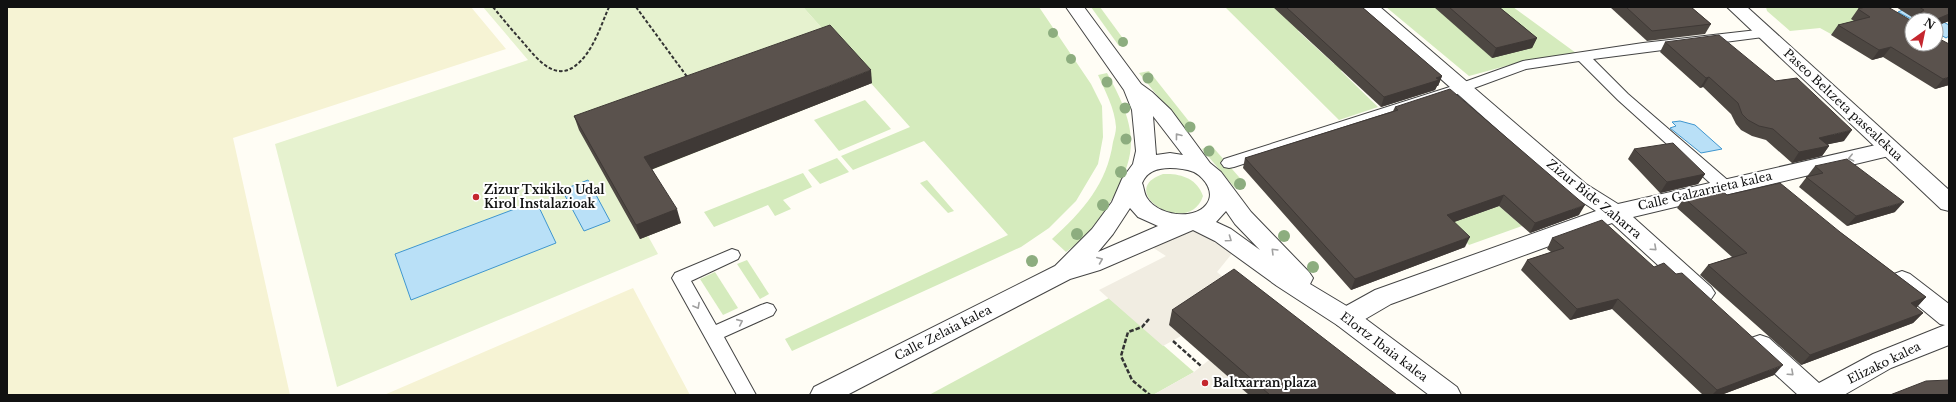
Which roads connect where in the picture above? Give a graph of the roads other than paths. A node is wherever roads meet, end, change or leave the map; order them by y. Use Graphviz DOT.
graph roads {
  1 [pos="1075,7"];
  2 [pos="1369,7"];
  3 [pos="1736,7"];
  4 [pos="1766,33"];
  5 [pos="1582,56"];
  6 [pos="1134,88"];
  7 [pos="1461,88"];
  8 [pos="1889,149"];
  9 [pos="1228,163"];
  10 [pos="1202,167"];
  11 [pos="1137,176"];
  12 [pos="1768,176"];
  13 [pos="1218,185"];
  14 [pos="1725,187"];
  15 [pos="1792,196"];
  16 [pos="1949,203"];
  17 [pos="1615,213"];
  18 [pos="1191,222"];
  19 [pos="732,255"];
  20 [pos="1884,267"];
  21 [pos="1063,272"];
  22 [pos="1320,301"];
  23 [pos="1721,309"];
  24 [pos="767,310"];
  25 [pos="1949,317"];
  26 [pos="1346,318"];
  27 [pos="1744,331"];
  28 [pos="713,334"];
  29 [pos="1949,334"];
  30 [pos="747,395"];
  31 [pos="823,395"];
  32 [pos="1448,395"];
  33 [pos="1815,395"];
  34 [pos="1821,395"];
  1 -- 6 [label="street"];
  2 -- 7 [label="street, Zizur Bide Zaharra"];
  3 -- 4 [label="street, Paseo Beltzeta pasealekua"];
  4 -- 5 [label="lane"];
  4 -- 8 [label="street, Paseo Beltzeta pasealekua"];
  5 -- 7 [label="lane"];
  5 -- 14 [label="lane"];
  10 -- 6 [label="street, one-way"];
  6 -- 11 [label="street"];
  7 -- 9 [label="lane"];
  7 -- 17 [label="street, Zizur Bide Zaharra"];
  8 -- 12 [label="street, Calle Galzarrieta kalea, one-way"];
  8 -- 16 [label="street, Paseo Beltzeta pasealekua"];
  10 -- 11 [label="street"];
  10 -- 13 [label="street"];
  11 -- 18 [label="street"];
  11 -- 21 [label="street, Calle Zelaia kalea"];
  12 -- 14 [label="street, Calle Galzarrieta kalea"];
  12 -- 15 [label="street"];
  13 -- 18 [label="street"];
  22 -- 13 [label="street, Elortz Ibaia kalea, one-way"];
  14 -- 17 [label="street, Calle Galzarrieta kalea"];
  17 -- 23 [label="street, Zizur Bide Zaharra, one-way"];
  17 -- 26 [label="street, Calle Galzarrieta kalea"];
  21 -- 18 [label="street, Calle Zelaia kalea, one-way"];
  18 -- 22 [label="street, Elortz Ibaia kalea, one-way"];
  19 -- 28 [label="lane, one-way"];
  20 -- 25 [label="street"];
  21 -- 31 [label="street, Calle Zelaia kalea"];
  22 -- 26 [label="street, Elortz Ibaia kalea"];
  28 -- 24 [label="lane, one-way"];
  26 -- 32 [label="street, Elortz Ibaia kalea"];
  27 -- 33 [label="street, one-way"];
  28 -- 30 [label="lane"];
  29 -- 34 [label="street, Elizako kalea"];
}
